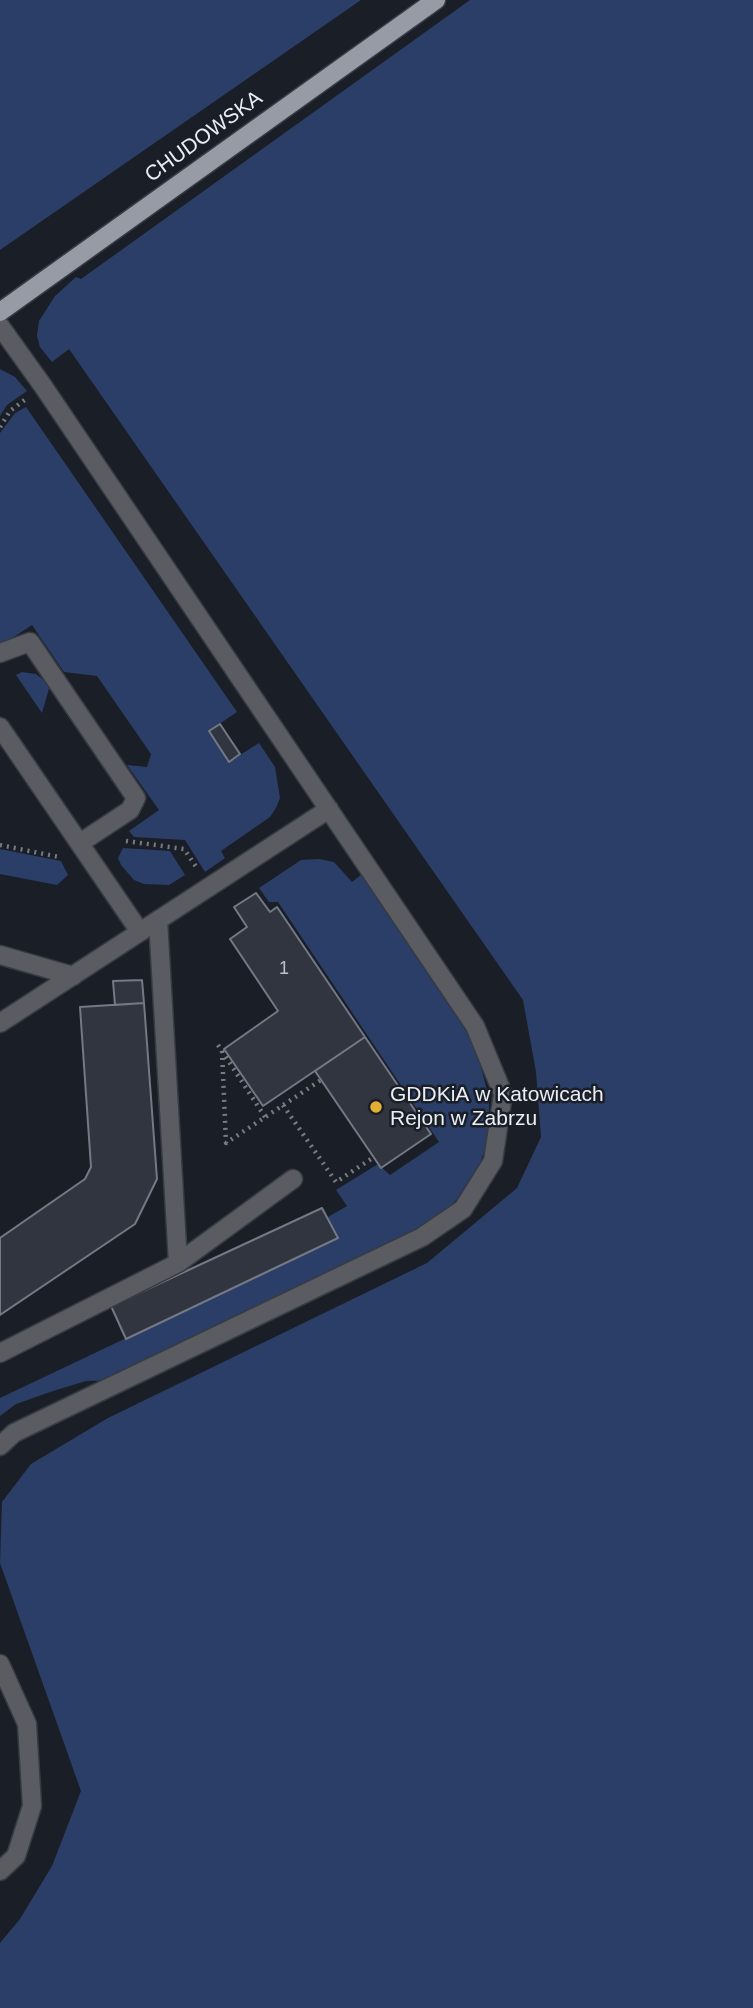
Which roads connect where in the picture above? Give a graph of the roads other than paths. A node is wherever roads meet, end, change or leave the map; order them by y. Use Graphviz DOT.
graph roads {
  1 [pos="436,0"];
  2 [pos="0,312"];
  3 [pos="0,326"];
  4 [pos="0,653"];
  5 [pos="0,727"];
  6 [pos="328,809"];
  7 [pos="80,843"];
  8 [pos="158,920"];
  9 [pos="140,932"];
  10 [pos="0,955"];
  11 [pos="73,976"];
  12 [pos="0,1023"];
  13 [pos="293,1179"];
  14 [pos="178,1263"];
  15 [pos="0,1353"];
  16 [pos="0,1446"];
  17 [pos="0,1664"];
  18 [pos="0,1871"];
  1 -- 2 [label="main road, CHUDOWSKA"];
  3 -- 6 [label="street"];
  4 -- 7 [label="street"];
  5 -- 7 [label="street"];
  6 -- 8 [label="street"];
  6 -- 16 [label="street"];
  7 -- 9 [label="street"];
  8 -- 9 [label="street"];
  8 -- 14 [label="street"];
  9 -- 11 [label="street"];
  10 -- 11 [label="street"];
  11 -- 12 [label="street"];
  13 -- 14 [label="street"];
  14 -- 15 [label="street"];
  17 -- 18 [label="street"];
}
